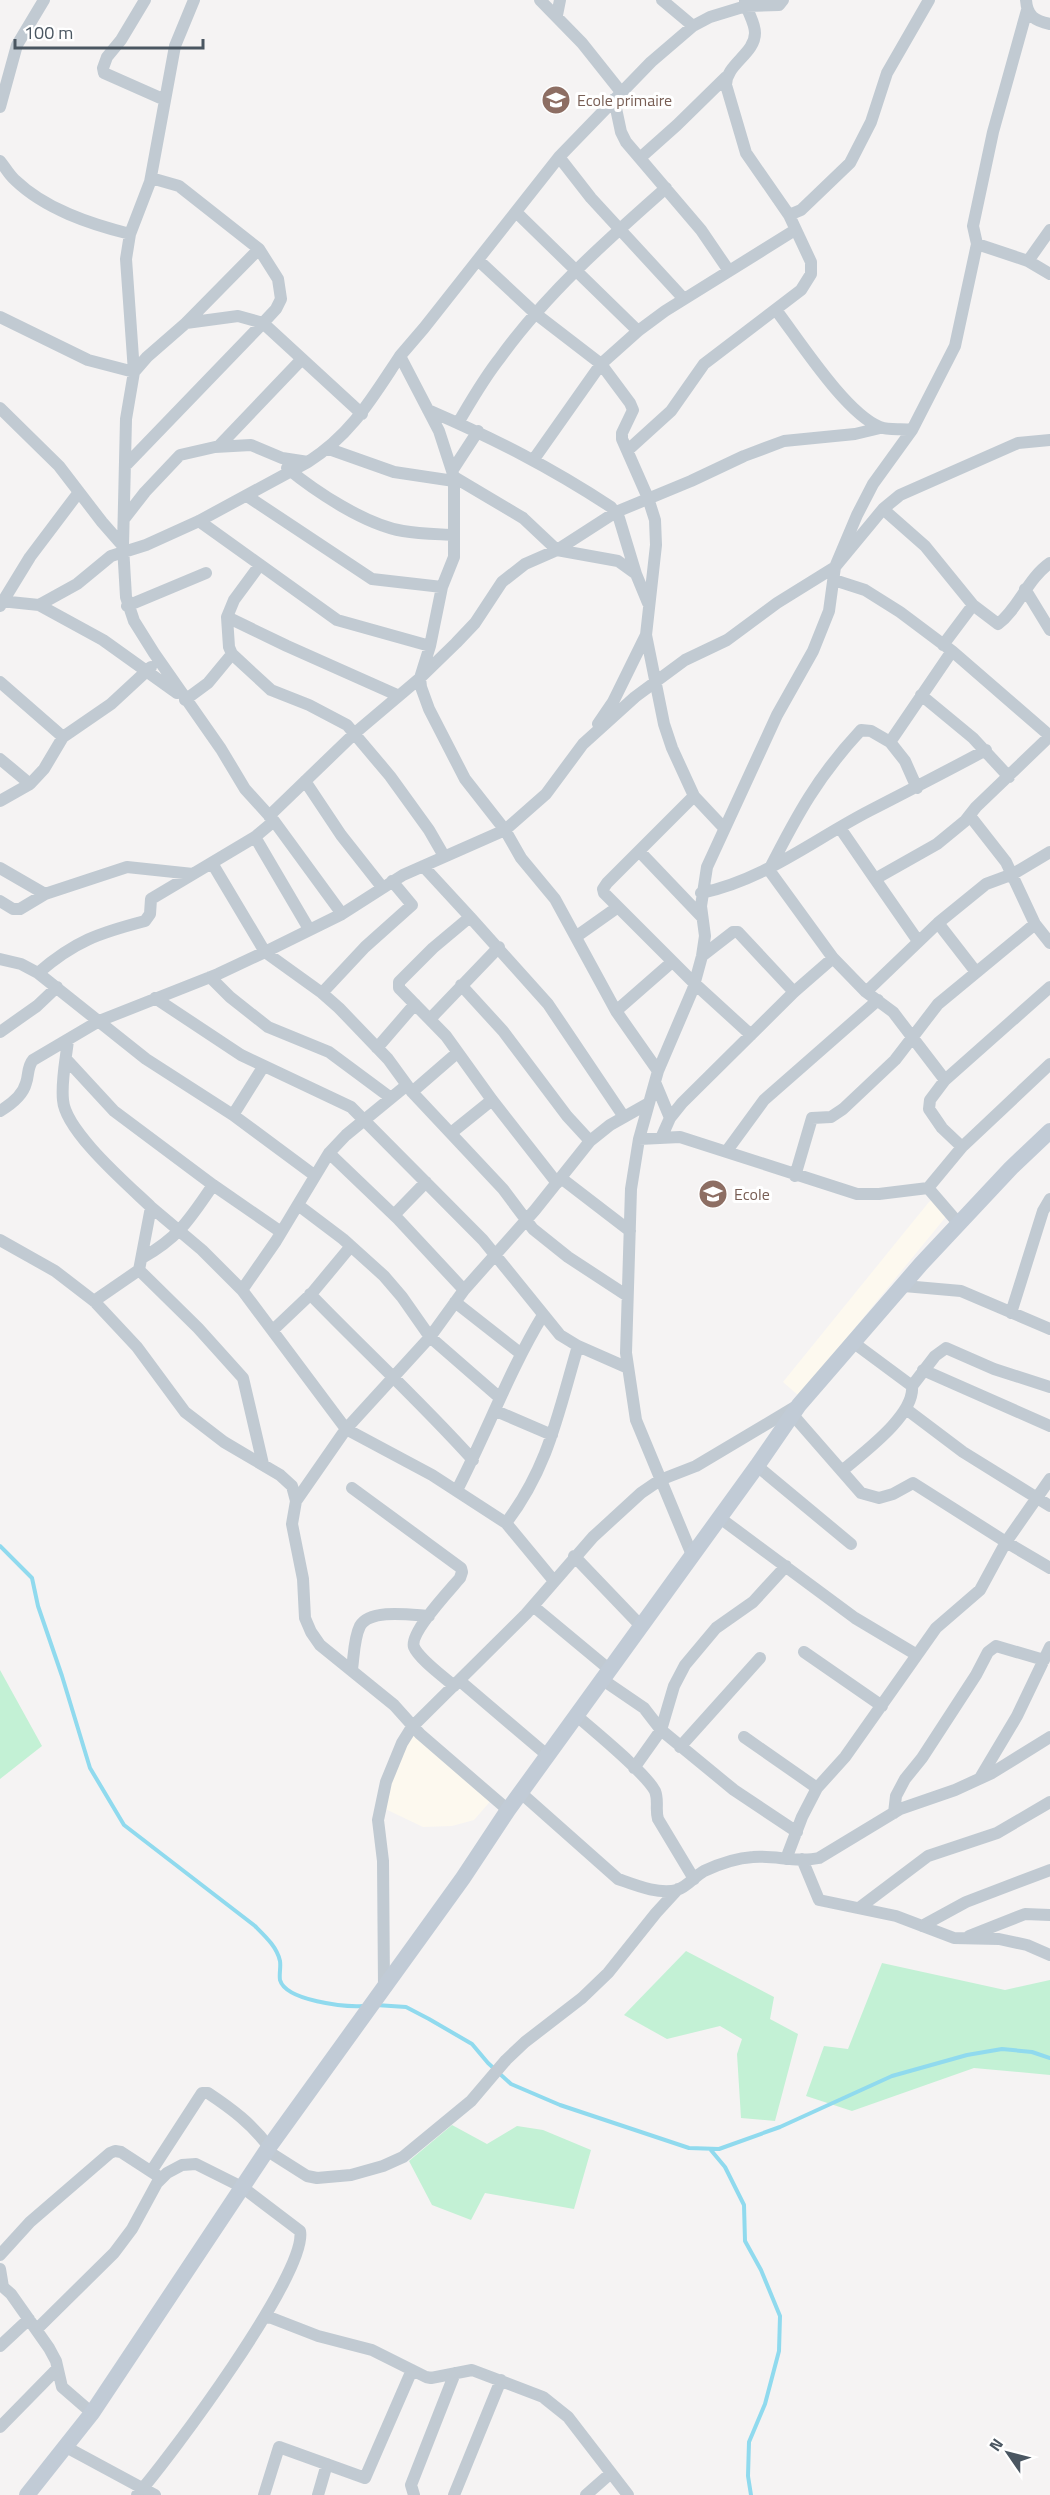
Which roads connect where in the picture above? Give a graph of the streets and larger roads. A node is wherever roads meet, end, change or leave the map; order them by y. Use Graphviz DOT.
graph roads {
  1 [pos="44,0"];
  2 [pos="144,0"];
  3 [pos="194,0"];
  4 [pos="540,0"];
  5 [pos="560,0"];
  6 [pos="662,0"];
  7 [pos="783,0"];
  8 [pos="929,0"];
  9 [pos="746,3"];
  10 [pos="1026,5"];
  11 [pos="557,15"];
  12 [pos="1050,24"];
  13 [pos="693,26"];
  14 [pos="726,77"];
  15 [pos="617,95"];
  16 [pos="165,100"];
  17 [pos="0,107"];
  18 [pos="559,157"];
  19 [pos="640,158"];
  20 [pos="0,161"];
  21 [pos="151,178"];
  22 [pos="666,188"];
  23 [pos="516,212"];
  24 [pos="789,215"];
  25 [pos="619,229"];
  26 [pos="795,230"];
  27 [pos="1050,230"];
  28 [pos="130,234"];
  29 [pos="977,244"];
  30 [pos="259,249"];
  31 [pos="478,260"];
  32 [pos="1028,261"];
  33 [pos="577,271"];
  34 [pos="729,271"];
  35 [pos="1050,274"];
  36 [pos="684,299"];
  37 [pos="776,310"];
  38 [pos="536,314"];
  39 [pos="0,317"];
  40 [pos="186,323"];
  41 [pos="263,323"];
  42 [pos="638,331"];
  43 [pos="400,356"];
  44 [pos="302,359"];
  45 [pos="601,364"];
  46 [pos="134,372"];
  47 [pos="0,408"];
  48 [pos="428,411"];
  49 [pos="362,414"];
  50 [pos="458,423"];
  51 [pos="880,428"];
  52 [pos="912,430"];
  53 [pos="478,431"];
  54 [pos="1050,440"];
  55 [pos="219,446"];
  56 [pos="329,449"];
  57 [pos="628,450"];
  58 [pos="269,452"];
  59 [pos="534,459"];
  60 [pos="308,462"];
  61 [pos="127,464"];
  62 [pos="292,472"];
  63 [pos="453,476"];
  64 [pos="79,492"];
  65 [pos="247,496"];
  66 [pos="648,498"];
  67 [pos="883,509"];
  68 [pos="616,512"];
  69 [pos="123,520"];
  70 [pos="199,521"];
  71 [pos="454,535"];
  72 [pos="123,548"];
  73 [pos="557,550"];
  74 [pos="1050,564"];
  75 [pos="259,566"];
  76 [pos="835,567"];
  77 [pos="207,573"];
  78 [pos="636,574"];
  79 [pos="834,580"];
  80 [pos="442,586"];
  81 [pos="1025,589"];
  82 [pos="1,603"];
  83 [pos="39,605"];
  84 [pos="649,605"];
  85 [pos="973,605"];
  86 [pos="128,606"];
  87 [pos="227,617"];
  88 [pos="1050,630"];
  89 [pos="646,635"];
  90 [pos="430,646"];
  91 [pos="947,648"];
  92 [pos="232,654"];
  93 [pos="159,660"];
  94 [pos="145,671"];
  95 [pos="420,678"];
  96 [pos="656,681"];
  97 [pos="0,682"];
  98 [pos="397,695"];
  99 [pos="921,695"];
  100 [pos="184,699"];
  101 [pos="355,734"];
  102 [pos="63,737"];
  103 [pos="890,742"];
  104 [pos="583,744"];
  105 [pos="986,750"];
  106 [pos="0,759"];
  107 [pos="1009,777"];
  108 [pos="305,781"];
  109 [pos="30,784"];
  110 [pos="917,788"];
  111 [pos="694,796"];
  112 [pos="0,801"];
  113 [pos="970,816"];
  114 [pos="271,818"];
  115 [pos="724,828"];
  116 [pos="840,828"];
  117 [pos="505,830"];
  118 [pos="255,837"];
  119 [pos="639,851"];
  120 [pos="1050,852"];
  121 [pos="444,856"];
  122 [pos="212,863"];
  123 [pos="423,866"];
  124 [pos="0,868"];
  125 [pos="769,870"];
  126 [pos="193,874"];
  127 [pos="1013,874"];
  128 [pos="875,879"];
  129 [pos="387,884"];
  130 [pos="701,893"];
  131 [pos="45,894"];
  132 [pos="0,901"];
  133 [pos="618,907"];
  134 [pos="342,914"];
  135 [pos="470,917"];
  136 [pos="703,918"];
  137 [pos="938,923"];
  138 [pos="1035,924"];
  139 [pos="309,929"];
  140 [pos="577,936"];
  141 [pos="1048,936"];
  142 [pos="918,941"];
  143 [pos="499,947"];
  144 [pos="265,952"];
  145 [pos="702,956"];
  146 [pos="833,958"];
  147 [pos="0,959"];
  148 [pos="672,962"];
  149 [pos="976,972"];
  150 [pos="38,973"];
  151 [pos="210,977"];
  152 [pos="694,983"];
  153 [pos="461,985"];
  154 [pos="57,987"];
  155 [pos="1050,987"];
  156 [pos="794,992"];
  157 [pos="866,992"];
  158 [pos="322,993"];
  159 [pos="155,998"];
  160 [pos="878,1000"];
  161 [pos="415,1004"];
  162 [pos="616,1011"];
  163 [pos="430,1019"];
  164 [pos="99,1022"];
  165 [pos="0,1032"];
  166 [pos="751,1035"];
  167 [pos="912,1035"];
  168 [pos="68,1040"];
  169 [pos="377,1048"];
  170 [pos="457,1053"];
  171 [pos="66,1059"];
  172 [pos="1050,1064"];
  173 [pos="263,1067"];
  174 [pos="657,1077"];
  175 [pos="945,1080"];
  176 [pos="409,1088"];
  177 [pos="391,1098"];
  178 [pos="492,1100"];
  179 [pos="649,1103"];
  180 [pos="0,1111"];
  181 [pos="233,1115"];
  182 [pos="624,1117"];
  183 [pos="670,1118"];
  184 [pos="364,1120"];
  185 [pos="1050,1131"];
  186 [pos="452,1133"];
  187 [pos="662,1136"];
  188 [pos="639,1138"];
  189 [pos="590,1141"];
  190 [pos="962,1147"];
  191 [pos="726,1152"];
  192 [pos="329,1154"];
  193 [pos="314,1175"];
  194 [pos="795,1176"];
  195 [pos="559,1181"];
  196 [pos="426,1182"];
  197 [pos="213,1185"];
  198 [pos="928,1188"];
  199 [pos="1050,1199"];
  200 [pos="298,1205"];
  201 [pos="151,1207"];
  202 [pos="394,1215"];
  203 [pos="526,1219"];
  204 [pos="959,1224"];
  205 [pos="180,1231"];
  206 [pos="630,1231"];
  207 [pos="281,1232"];
  208 [pos="0,1240"];
  209 [pos="351,1246"];
  210 [pos="495,1254"];
  211 [pos="140,1264"];
  212 [pos="904,1286"];
  213 [pos="242,1290"];
  214 [pos="464,1290"];
  215 [pos="310,1294"];
  216 [pos="626,1295"];
  217 [pos="94,1301"];
  218 [pos="455,1302"];
  219 [pos="1011,1313"];
  220 [pos="543,1315"];
  221 [pos="1050,1329"];
  222 [pos="273,1330"];
  223 [pos="430,1337"];
  224 [pos="854,1343"];
  225 [pos="578,1346"];
  226 [pos="520,1353"];
  227 [pos="628,1368"];
  228 [pos="923,1370"];
  229 [pos="392,1379"];
  230 [pos="912,1386"];
  231 [pos="1050,1388"];
  232 [pos="500,1398"];
  233 [pos="796,1409"];
  234 [pos="906,1409"];
  235 [pos="496,1411"];
  236 [pos="1050,1426"];
  237 [pos="346,1429"];
  238 [pos="552,1435"];
  239 [pos="473,1460"];
  240 [pos="263,1464"];
  241 [pos="757,1466"];
  242 [pos="843,1470"];
  243 [pos="1050,1479"];
  244 [pos="660,1480"];
  245 [pos="352,1488"];
  246 [pos="457,1490"];
  247 [pos="1036,1497"];
  248 [pos="296,1501"];
  249 [pos="1050,1506"];
  250 [pos="720,1518"];
  251 [pos="506,1523"];
  252 [pos="1006,1542"];
  253 [pos="851,1544"];
  254 [pos="692,1555"];
  255 [pos="574,1556"];
  256 [pos="786,1566"];
  257 [pos="1050,1568"];
  258 [pos="555,1581"];
  259 [pos="533,1606"];
  260 [pos="429,1616"];
  261 [pos="641,1626"];
  262 [pos="1050,1647"];
  263 [pos="804,1652"];
  264 [pos="917,1655"];
  265 [pos="760,1658"];
  266 [pos="1044,1660"];
  267 [pos="352,1669"];
  268 [pos="606,1675"];
  269 [pos="457,1683"];
  270 [pos="882,1706"];
  271 [pos="577,1716"];
  272 [pos="412,1727"];
  273 [pos="661,1730"];
  274 [pos="744,1737"];
  275 [pos="1050,1737"];
  276 [pos="680,1747"];
  277 [pos="547,1755"];
  278 [pos="634,1768"];
  279 [pos="979,1779"];
  280 [pos="817,1788"];
  281 [pos="521,1793"];
  282 [pos="1050,1802"];
  283 [pos="508,1810"];
  284 [pos="894,1813"];
  285 [pos="797,1832"];
  286 [pos="802,1859"];
  287 [pos="786,1860"];
  288 [pos="1050,1870"];
  289 [pos="694,1879"];
  290 [pos="678,1890"];
  291 [pos="859,1908"];
  292 [pos="1050,1915"];
  293 [pos="922,1926"];
  294 [pos="963,1939"];
  295 [pos="1050,1956"];
  296 [pos="384,1987"];
  297 [pos="268,2149"];
  298 [pos="156,2174"];
  299 [pos="242,2187"];
  300 [pos="0,2255"];
  301 [pos="0,2269"];
  302 [pos="264,2318"];
  303 [pos="33,2324"];
  304 [pos="0,2346"];
  305 [pos="56,2370"];
  306 [pos="412,2370"];
  307 [pos="455,2373"];
  308 [pos="501,2380"];
  309 [pos="92,2413"];
  310 [pos="0,2427"];
  311 [pos="66,2447"];
  312 [pos="327,2464"];
  313 [pos="611,2473"];
  314 [pos="140,2491"];
  315 [pos="27,2495"];
  316 [pos="155,2495"];
  317 [pos="264,2495"];
  318 [pos="318,2495"];
  319 [pos="414,2495"];
  320 [pos="454,2495"];
  321 [pos="586,2495"];
  322 [pos="628,2495"];
  1 -- 17 [label="street"];
  2 -- 16 [label="street"];
  3 -- 16 [label="street"];
  4 -- 11 [label="street"];
  5 -- 11 [label="street"];
  6 -- 13 [label="street"];
  7 -- 9 [label="street"];
  8 -- 24 [label="street"];
  9 -- 13 [label="street"];
  9 -- 14 [label="street"];
  10 -- 12 [label="street"];
  10 -- 29 [label="street"];
  11 -- 15 [label="street"];
  13 -- 15 [label="street"];
  14 -- 19 [label="street"];
  14 -- 24 [label="street"];
  15 -- 18 [label="street"];
  15 -- 19 [label="street"];
  16 -- 21 [label="street"];
  18 -- 23 [label="street"];
  18 -- 25 [label="street"];
  19 -- 22 [label="street"];
  20 -- 28 [label="street"];
  21 -- 28 [label="street"];
  21 -- 30 [label="street"];
  22 -- 25 [label="street"];
  22 -- 34 [label="street"];
  23 -- 31 [label="street"];
  23 -- 33 [label="street"];
  24 -- 26 [label="street"];
  25 -- 33 [label="street"];
  25 -- 36 [label="street"];
  26 -- 34 [label="street"];
  26 -- 37 [label="street"];
  27 -- 32 [label="street"];
  28 -- 46 [label="street"];
  29 -- 32 [label="street"];
  29 -- 52 [label="street"];
  30 -- 40 [label="street"];
  30 -- 41 [label="street"];
  31 -- 38 [label="street"];
  31 -- 43 [label="street"];
  32 -- 35 [label="street"];
  33 -- 38 [label="street"];
  33 -- 42 [label="street"];
  34 -- 36 [label="street"];
  36 -- 42 [label="street"];
  37 -- 51 [label="street"];
  37 -- 57 [label="street"];
  38 -- 45 [label="street"];
  38 -- 50 [label="street"];
  39 -- 46 [label="street"];
  40 -- 41 [label="street"];
  40 -- 46 [label="street"];
  41 -- 44 [label="street"];
  41 -- 61 [label="street"];
  42 -- 45 [label="street"];
  43 -- 48 [label="street"];
  43 -- 49 [label="street"];
  44 -- 49 [label="street"];
  44 -- 55 [label="street"];
  45 -- 57 [label="street"];
  45 -- 59 [label="street"];
  46 -- 61 [label="street"];
  47 -- 64 [label="street"];
  48 -- 50 [label="street"];
  48 -- 63 [label="street"];
  49 -- 56 [label="street"];
  50 -- 53 [label="street"];
  51 -- 52 [label="street"];
  51 -- 66 [label="street"];
  52 -- 76 [label="street"];
  53 -- 59 [label="street"];
  53 -- 63 [label="street"];
  54 -- 67 [label="street"];
  55 -- 58 [label="street"];
  55 -- 69 [label="street"];
  56 -- 60 [label="street"];
  56 -- 63 [label="street"];
  57 -- 66 [label="street"];
  58 -- 60 [label="street"];
  58 -- 62 [label="street"];
  59 -- 68 [label="street"];
  60 -- 62 [label="street"];
  61 -- 69 [label="street"];
  62 -- 65 [label="street"];
  62 -- 71 [label="street"];
  63 -- 71 [label="street"];
  63 -- 73 [label="street"];
  64 -- 72 [label="street"];
  64 -- 82 [label="street"];
  65 -- 70 [label="street"];
  65 -- 80 [label="street"];
  66 -- 68 [label="street"];
  66 -- 84 [label="street"];
  67 -- 76 [label="street"];
  67 -- 85 [label="street"];
  68 -- 73 [label="street"];
  68 -- 78 [label="street"];
  69 -- 72 [label="street"];
  70 -- 72 [label="street"];
  70 -- 75 [label="street"];
  71 -- 80 [label="street"];
  72 -- 83 [label="street"];
  72 -- 86 [label="street"];
  73 -- 78 [label="street"];
  73 -- 95 [label="street"];
  74 -- 81 [label="street"];
  75 -- 87 [label="street"];
  75 -- 90 [label="street"];
  76 -- 79 [label="street"];
  76 -- 96 [label="street"];
  77 -- 86 [label="street"];
  78 -- 84 [label="street"];
  79 -- 91 [label="street"];
  79 -- 115 [label="street"];
  80 -- 90 [label="street"];
  81 -- 85 [label="street"];
  81 -- 88 [label="street"];
  82 -- 83 [label="street"];
  83 -- 94 [label="street"];
  84 -- 89 [label="street"];
  85 -- 91 [label="street"];
  86 -- 93 [label="street"];
  87 -- 92 [label="street"];
  87 -- 98 [label="street"];
  89 -- 96 [label="street"];
  89 -- 104 [label="street"];
  90 -- 95 [label="street"];
  91 -- 99 [label="street"];
  91 -- 107 [label="street"];
  92 -- 100 [label="street"];
  92 -- 101 [label="street"];
  93 -- 94 [label="street"];
  93 -- 100 [label="street"];
  94 -- 100 [label="street"];
  94 -- 102 [label="street"];
  95 -- 98 [label="street"];
  95 -- 117 [label="street"];
  96 -- 104 [label="street"];
  96 -- 111 [label="street"];
  97 -- 102 [label="street"];
  98 -- 101 [label="street"];
  99 -- 103 [label="street"];
  99 -- 105 [label="street"];
  100 -- 114 [label="street"];
  101 -- 108 [label="street"];
  101 -- 121 [label="street"];
  102 -- 109 [label="street"];
  103 -- 110 [label="street"];
  103 -- 125 [label="street"];
  104 -- 117 [label="street"];
  105 -- 107 [label="street"];
  105 -- 110 [label="street"];
  106 -- 109 [label="street"];
  107 -- 113 [label="street"];
  108 -- 114 [label="street"];
  108 -- 129 [label="street"];
  109 -- 112 [label="street"];
  110 -- 116 [label="street"];
  111 -- 115 [label="street"];
  111 -- 119 [label="street"];
  113 -- 127 [label="street"];
  113 -- 128 [label="street"];
  114 -- 118 [label="street"];
  114 -- 134 [label="street"];
  115 -- 130 [label="street"];
  116 -- 125 [label="street"];
  116 -- 128 [label="street"];
  117 -- 121 [label="street"];
  117 -- 140 [label="street"];
  118 -- 122 [label="street"];
  118 -- 139 [label="street"];
  119 -- 133 [label="street"];
  119 -- 136 [label="street"];
  120 -- 127 [label="street"];
  121 -- 123 [label="street"];
  122 -- 126 [label="street"];
  122 -- 144 [label="street"];
  123 -- 129 [label="street"];
  123 -- 135 [label="street"];
  124 -- 131 [label="street"];
  125 -- 130 [label="street"];
  125 -- 146 [label="street"];
  126 -- 131 [label="street"];
  126 -- 150 [label="street"];
  127 -- 137 [label="street"];
  127 -- 138 [label="street"];
  128 -- 142 [label="street"];
  129 -- 134 [label="street"];
  129 -- 158 [label="street"];
  130 -- 136 [label="street"];
  131 -- 132 [label="street"];
  133 -- 140 [label="street"];
  133 -- 148 [label="street"];
  134 -- 139 [label="street"];
  135 -- 143 [label="street"];
  135 -- 161 [label="street"];
  136 -- 145 [label="street"];
  137 -- 142 [label="street"];
  137 -- 149 [label="street"];
  138 -- 141 [label="street"];
  138 -- 149 [label="street"];
  139 -- 144 [label="street"];
  140 -- 162 [label="street"];
  142 -- 157 [label="street"];
  143 -- 153 [label="street"];
  143 -- 182 [label="street"];
  144 -- 151 [label="street"];
  144 -- 158 [label="street"];
  145 -- 152 [label="street"];
  145 -- 156 [label="street"];
  146 -- 156 [label="street"];
  146 -- 157 [label="street"];
  147 -- 150 [label="street"];
  148 -- 152 [label="street"];
  148 -- 162 [label="street"];
  149 -- 167 [label="street"];
  150 -- 154 [label="street"];
  151 -- 159 [label="street"];
  151 -- 177 [label="street"];
  152 -- 166 [label="street"];
  152 -- 174 [label="street"];
  153 -- 163 [label="street"];
  153 -- 189 [label="street"];
  154 -- 164 [label="street"];
  154 -- 165 [label="street"];
  155 -- 175 [label="street"];
  156 -- 166 [label="street"];
  157 -- 160 [label="street"];
  158 -- 169 [label="street"];
  159 -- 164 [label="street"];
  159 -- 173 [label="street"];
  160 -- 167 [label="street"];
  160 -- 191 [label="street"];
  161 -- 163 [label="street"];
  161 -- 169 [label="street"];
  162 -- 174 [label="street"];
  163 -- 170 [label="street"];
  164 -- 168 [label="street"];
  164 -- 181 [label="street"];
  166 -- 183 [label="street"];
  167 -- 175 [label="street"];
  167 -- 194 [label="street"];
  168 -- 171 [label="street"];
  168 -- 180 [label="street"];
  169 -- 176 [label="street"];
  170 -- 176 [label="street"];
  170 -- 178 [label="street"];
  171 -- 197 [label="street"];
  171 -- 201 [label="street"];
  172 -- 190 [label="street"];
  173 -- 181 [label="street"];
  173 -- 184 [label="street"];
  174 -- 179 [label="street"];
  174 -- 183 [label="street"];
  175 -- 190 [label="street"];
  176 -- 177 [label="street"];
  176 -- 186 [label="street"];
  177 -- 184 [label="street"];
  178 -- 186 [label="street"];
  178 -- 195 [label="street"];
  179 -- 182 [label="street"];
  179 -- 188 [label="street"];
  181 -- 193 [label="street"];
  182 -- 189 [label="street"];
  183 -- 187 [label="street"];
  184 -- 192 [label="street"];
  184 -- 196 [label="street"];
  185 -- 204 [label="street"];
  186 -- 203 [label="street"];
  187 -- 188 [label="street"];
  187 -- 191 [label="street"];
  188 -- 206 [label="street"];
  189 -- 195 [label="street"];
  190 -- 198 [label="street"];
  191 -- 194 [label="street"];
  192 -- 193 [label="street"];
  192 -- 202 [label="street"];
  193 -- 200 [label="street"];
  194 -- 198 [label="street"];
  195 -- 203 [label="street"];
  195 -- 206 [label="street"];
  196 -- 202 [label="street"];
  196 -- 210 [label="street"];
  197 -- 205 [label="street"];
  197 -- 207 [label="street"];
  198 -- 204 [label="street"];
  199 -- 219 [label="street"];
  200 -- 207 [label="street"];
  200 -- 209 [label="street"];
  201 -- 205 [label="street"];
  201 -- 211 [label="street"];
  202 -- 214 [label="street"];
  203 -- 210 [label="street"];
  203 -- 216 [label="street"];
  204 -- 212 [label="street"];
  205 -- 211 [label="street"];
  205 -- 213 [label="street"];
  206 -- 216 [label="street"];
  207 -- 213 [label="street"];
  208 -- 217 [label="street"];
  209 -- 215 [label="street"];
  209 -- 223 [label="street"];
  210 -- 214 [label="street"];
  210 -- 220 [label="street"];
  211 -- 217 [label="street"];
  211 -- 240 [label="street"];
  212 -- 219 [label="street"];
  212 -- 224 [label="street"];
  213 -- 222 [label="street"];
  214 -- 218 [label="street"];
  215 -- 222 [label="street"];
  215 -- 229 [label="street"];
  216 -- 227 [label="street"];
  217 -- 240 [label="street"];
  218 -- 223 [label="street"];
  218 -- 226 [label="street"];
  219 -- 221 [label="street"];
  220 -- 225 [label="street"];
  220 -- 226 [label="street"];
  222 -- 237 [label="street"];
  223 -- 229 [label="street"];
  223 -- 232 [label="street"];
  224 -- 230 [label="street"];
  224 -- 233 [label="street"];
  225 -- 227 [label="street"];
  225 -- 238 [label="street"];
  226 -- 232 [label="street"];
  227 -- 244 [label="street"];
  228 -- 230 [label="street"];
  228 -- 231 [label="street"];
  228 -- 236 [label="street"];
  229 -- 237 [label="street"];
  229 -- 239 [label="street"];
  230 -- 234 [label="street"];
  232 -- 235 [label="street"];
  233 -- 241 [label="street"];
  233 -- 242 [label="street"];
  233 -- 244 [label="street"];
  234 -- 242 [label="street"];
  234 -- 247 [label="street"];
  235 -- 238 [label="street"];
  235 -- 239 [label="street"];
  237 -- 246 [label="street"];
  237 -- 248 [label="street"];
  238 -- 251 [label="street"];
  239 -- 246 [label="street"];
  240 -- 248 [label="street"];
  241 -- 250 [label="street"];
  241 -- 253 [label="street"];
  242 -- 252 [label="street"];
  243 -- 247 [label="street"];
  244 -- 254 [label="street"];
  244 -- 255 [label="street"];
  245 -- 260 [label="street"];
  246 -- 251 [label="street"];
  247 -- 249 [label="street"];
  247 -- 252 [label="street"];
  248 -- 267 [label="street"];
  250 -- 254 [label="street"];
  250 -- 256 [label="street"];
  251 -- 258 [label="street"];
  252 -- 257 [label="street"];
  252 -- 264 [label="street"];
  254 -- 261 [label="street"];
  255 -- 258 [label="street"];
  255 -- 261 [label="street"];
  256 -- 264 [label="street"];
  256 -- 273 [label="street"];
  258 -- 259 [label="street"];
  259 -- 268 [label="street"];
  259 -- 269 [label="street"];
  260 -- 267 [label="street"];
  260 -- 269 [label="street"];
  261 -- 268 [label="street"];
  262 -- 266 [label="street"];
  263 -- 270 [label="street"];
  264 -- 270 [label="street"];
  265 -- 276 [label="street"];
  266 -- 279 [label="street"];
  266 -- 284 [label="street"];
  267 -- 272 [label="street"];
  268 -- 271 [label="street"];
  268 -- 273 [label="street"];
  269 -- 272 [label="street"];
  269 -- 277 [label="street"];
  270 -- 280 [label="street"];
  271 -- 277 [label="street"];
  271 -- 278 [label="street"];
  272 -- 283 [label="street"];
  272 -- 296 [label="street"];
  273 -- 276 [label="street"];
  273 -- 278 [label="street"];
  274 -- 280 [label="street"];
  275 -- 279 [label="street"];
  276 -- 285 [label="street"];
  277 -- 281 [label="street"];
  278 -- 289 [label="street"];
  279 -- 284 [label="street"];
  280 -- 285 [label="street"];
  281 -- 283 [label="street"];
  281 -- 290 [label="street"];
  282 -- 291 [label="street"];
  283 -- 296 [label="street"];
  284 -- 286 [label="street"];
  285 -- 287 [label="street"];
  286 -- 287 [label="street"];
  286 -- 291 [label="street"];
  287 -- 289 [label="street"];
  288 -- 293 [label="street"];
  289 -- 290 [label="street"];
  290 -- 297 [label="street"];
  291 -- 293 [label="street"];
  292 -- 294 [label="street"];
  293 -- 294 [label="street"];
  294 -- 295 [label="street"];
  296 -- 297 [label="street"];
  297 -- 298 [label="street"];
  297 -- 299 [label="street"];
  298 -- 299 [label="street"];
  298 -- 300 [label="street"];
  298 -- 303 [label="street"];
  299 -- 302 [label="street"];
  299 -- 309 [label="street"];
  301 -- 303 [label="street"];
  302 -- 306 [label="street"];
  302 -- 314 [label="street"];
  303 -- 304 [label="street"];
  303 -- 305 [label="street"];
  305 -- 309 [label="street"];
  305 -- 310 [label="street"];
  306 -- 307 [label="street"];
  306 -- 312 [label="street"];
  307 -- 308 [label="street"];
  307 -- 319 [label="street"];
  308 -- 313 [label="street"];
  308 -- 320 [label="street"];
  309 -- 311 [label="street"];
  311 -- 314 [label="street"];
  311 -- 315 [label="street"];
  312 -- 317 [label="street"];
  312 -- 318 [label="street"];
  313 -- 321 [label="street"];
  313 -- 322 [label="street"];
  314 -- 316 [label="street"];
}
